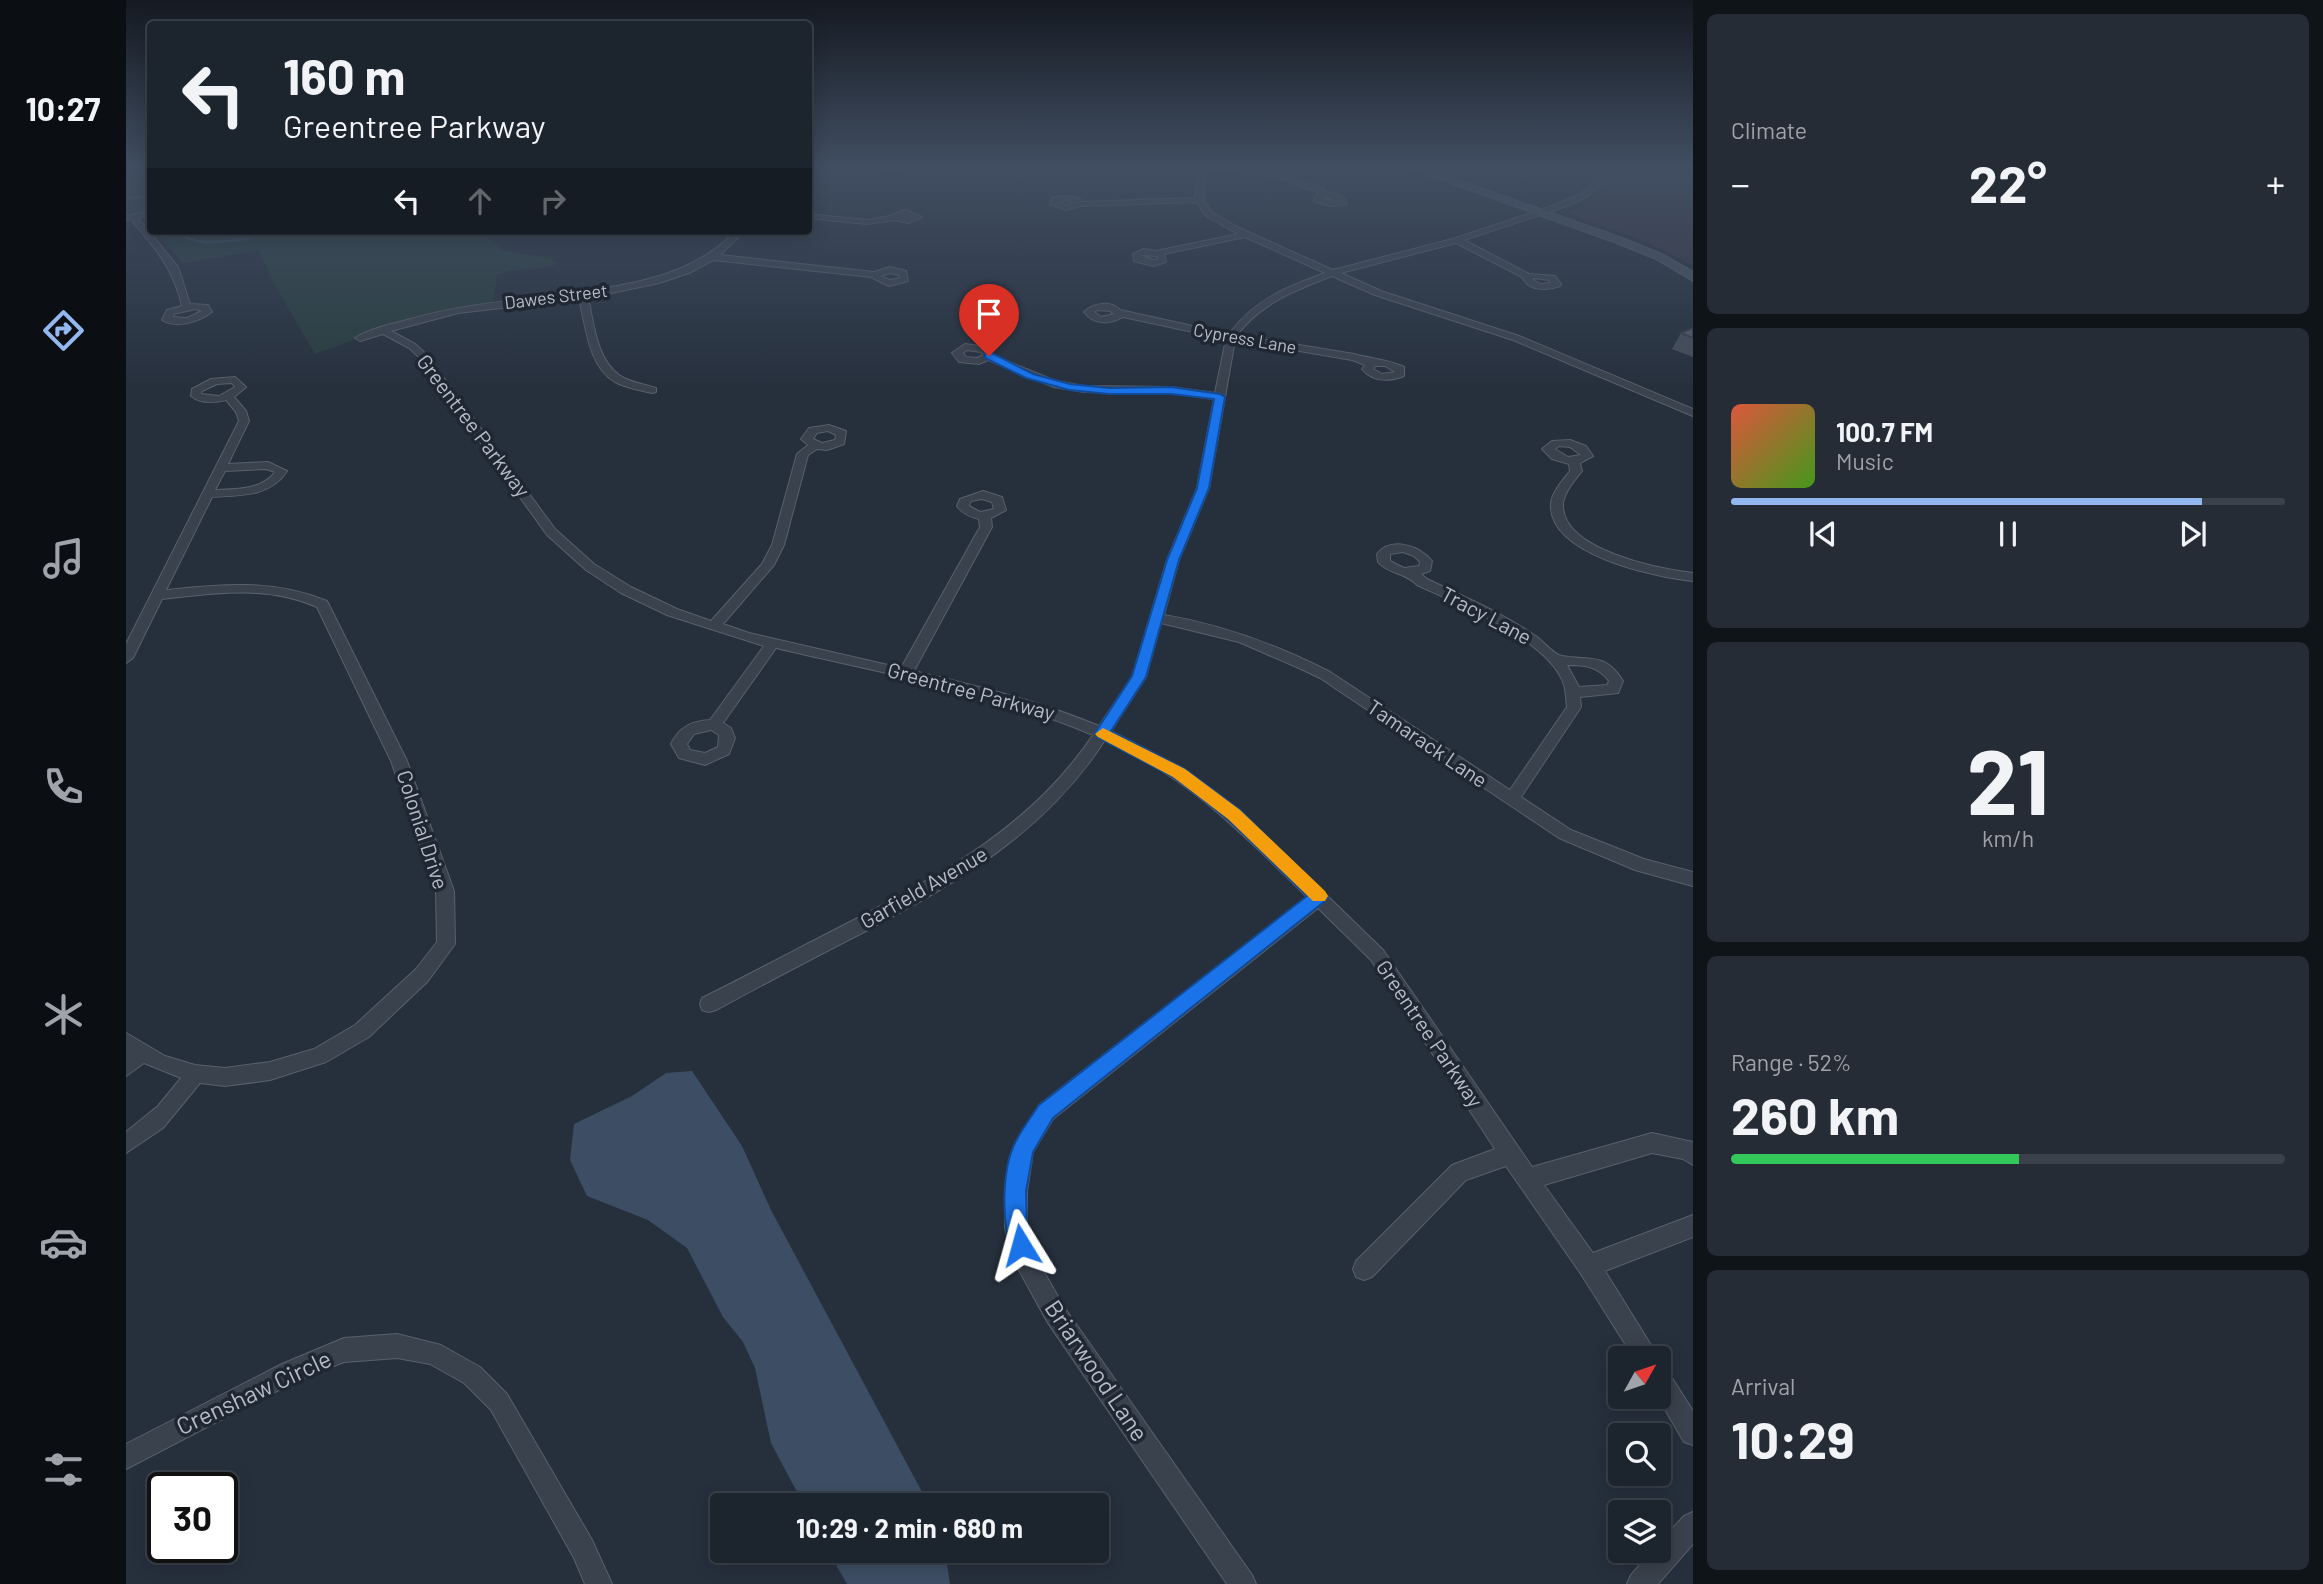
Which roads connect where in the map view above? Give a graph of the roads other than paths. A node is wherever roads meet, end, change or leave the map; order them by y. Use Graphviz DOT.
graph roads {
  1 [pos="150,240"];
  2 [pos="731,240"];
  3 [pos="1219,240"];
  4 [pos="1258,240"];
  5 [pos="1455,240"];
  6 [pos="1613,240"];
  7 [pos="1158,254"];
  8 [pos="712,257"];
  9 [pos="1333,273"];
  10 [pos="876,275"];
  11 [pos="1527,276"];
  12 [pos="1693,276"];
  13 [pos="582,294"];
  14 [pos="186,306"];
  15 [pos="1119,313"];
  16 [pos="383,330"];
  17 [pos="1231,337"];
  18 [pos="360,338"];
  19 [pos="988,357"];
  20 [pos="1371,364"];
  21 [pos="652,390"];
  22 [pos="228,396"];
  23 [pos="1220,397"];
  24 [pos="1693,413"];
  25 [pos="815,445"];
  26 [pos="1574,461"];
  27 [pos="222,468"];
  28 [pos="210,494"];
  29 [pos="985,516"];
  30 [pos="1413,573"];
  31 [pos="1693,577"];
  32 [pos="157,595"];
  33 [pos="1157,618"];
  34 [pos="714,626"];
  35 [pos="773,643"];
  36 [pos="126,657"];
  37 [pos="1559,661"];
  38 [pos="905,674"];
  39 [pos="1576,692"];
  40 [pos="714,726"];
  41 [pos="1102,733"];
  42 [pos="1511,800"];
  43 [pos="1693,879"];
  44 [pos="1319,897"];
  45 [pos="709,1004"];
  46 [pos="133,1047"];
  47 [pos="126,1067"];
  48 [pos="195,1074"];
  49 [pos="126,1143"];
  50 [pos="1510,1154"];
  51 [pos="1693,1155"];
  52 [pos="1528,1179"];
  53 [pos="1693,1226"];
  54 [pos="1590,1265"];
  55 [pos="1364,1269"];
  56 [pos="1640,1346"];
  57 [pos="1671,1397"];
  58 [pos="1693,1433"];
  59 [pos="126,1457"];
  60 [pos="1693,1525"];
  61 [pos="599,1584"];
  62 [pos="1243,1584"];
  63 [pos="1640,1584"];
  1 -- 14 [label="street"];
  2 -- 8 [label="street, Dawes Street"];
  3 -- 7 [label="street"];
  4 -- 9 [label="street"];
  5 -- 9 [label="street, Garfield Avenue"];
  5 -- 11 [label="street"];
  6 -- 12 [label="street"];
  8 -- 10 [label="street"];
  8 -- 13 [label="street, Dawes Street"];
  9 -- 17 [label="street, Garfield Avenue"];
  9 -- 24 [label="street"];
  13 -- 16 [label="street, Dawes Street"];
  13 -- 21 [label="street"];
  15 -- 17 [label="street, Cypress Lane"];
  16 -- 18 [label="street, Dawes Street"];
  16 -- 34 [label="street, Greentree Parkway"];
  17 -- 20 [label="street, Cypress Lane"];
  17 -- 23 [label="street, Garfield Avenue"];
  19 -- 23 [label="street"];
  22 -- 27 [label="street"];
  23 -- 33 [label="street, Garfield Avenue"];
  25 -- 34 [label="street"];
  26 -- 31 [label="street"];
  27 -- 28 [label="street"];
  27 -- 28 [label="street"];
  28 -- 32 [label="street"];
  29 -- 38 [label="street"];
  30 -- 37 [label="street, Tracy Lane"];
  32 -- 36 [label="street"];
  32 -- 48 [label="street, Colonial Drive"];
  33 -- 41 [label="street, Garfield Avenue"];
  33 -- 42 [label="street, Tamarack Lane"];
  34 -- 35 [label="street, Greentree Parkway"];
  35 -- 38 [label="street, Greentree Parkway"];
  35 -- 40 [label="street"];
  37 -- 39 [label="street, Tracy Lane"];
  37 -- 39 [label="street"];
  38 -- 41 [label="street, Greentree Parkway"];
  39 -- 42 [label="street"];
  41 -- 44 [label="street, Greentree Parkway"];
  41 -- 45 [label="street, Garfield Avenue"];
  42 -- 43 [label="street, Tamarack Lane"];
  44 -- 50 [label="street, Greentree Parkway"];
  44 -- 62 [label="street, Briarwood Lane"];
  46 -- 47 [label="street, Colonial Drive"];
  46 -- 48 [label="street, Colonial Drive"];
  48 -- 49 [label="street"];
  50 -- 52 [label="street, Greentree Parkway"];
  50 -- 55 [label="street"];
  51 -- 52 [label="street"];
  52 -- 54 [label="street, Greentree Parkway"];
  53 -- 54 [label="street"];
  54 -- 56 [label="street, Greentree Parkway"];
  57 -- 58 [label="street"];
  59 -- 61 [label="street, Crenshaw Circle"];
  60 -- 63 [label="street"];
}
